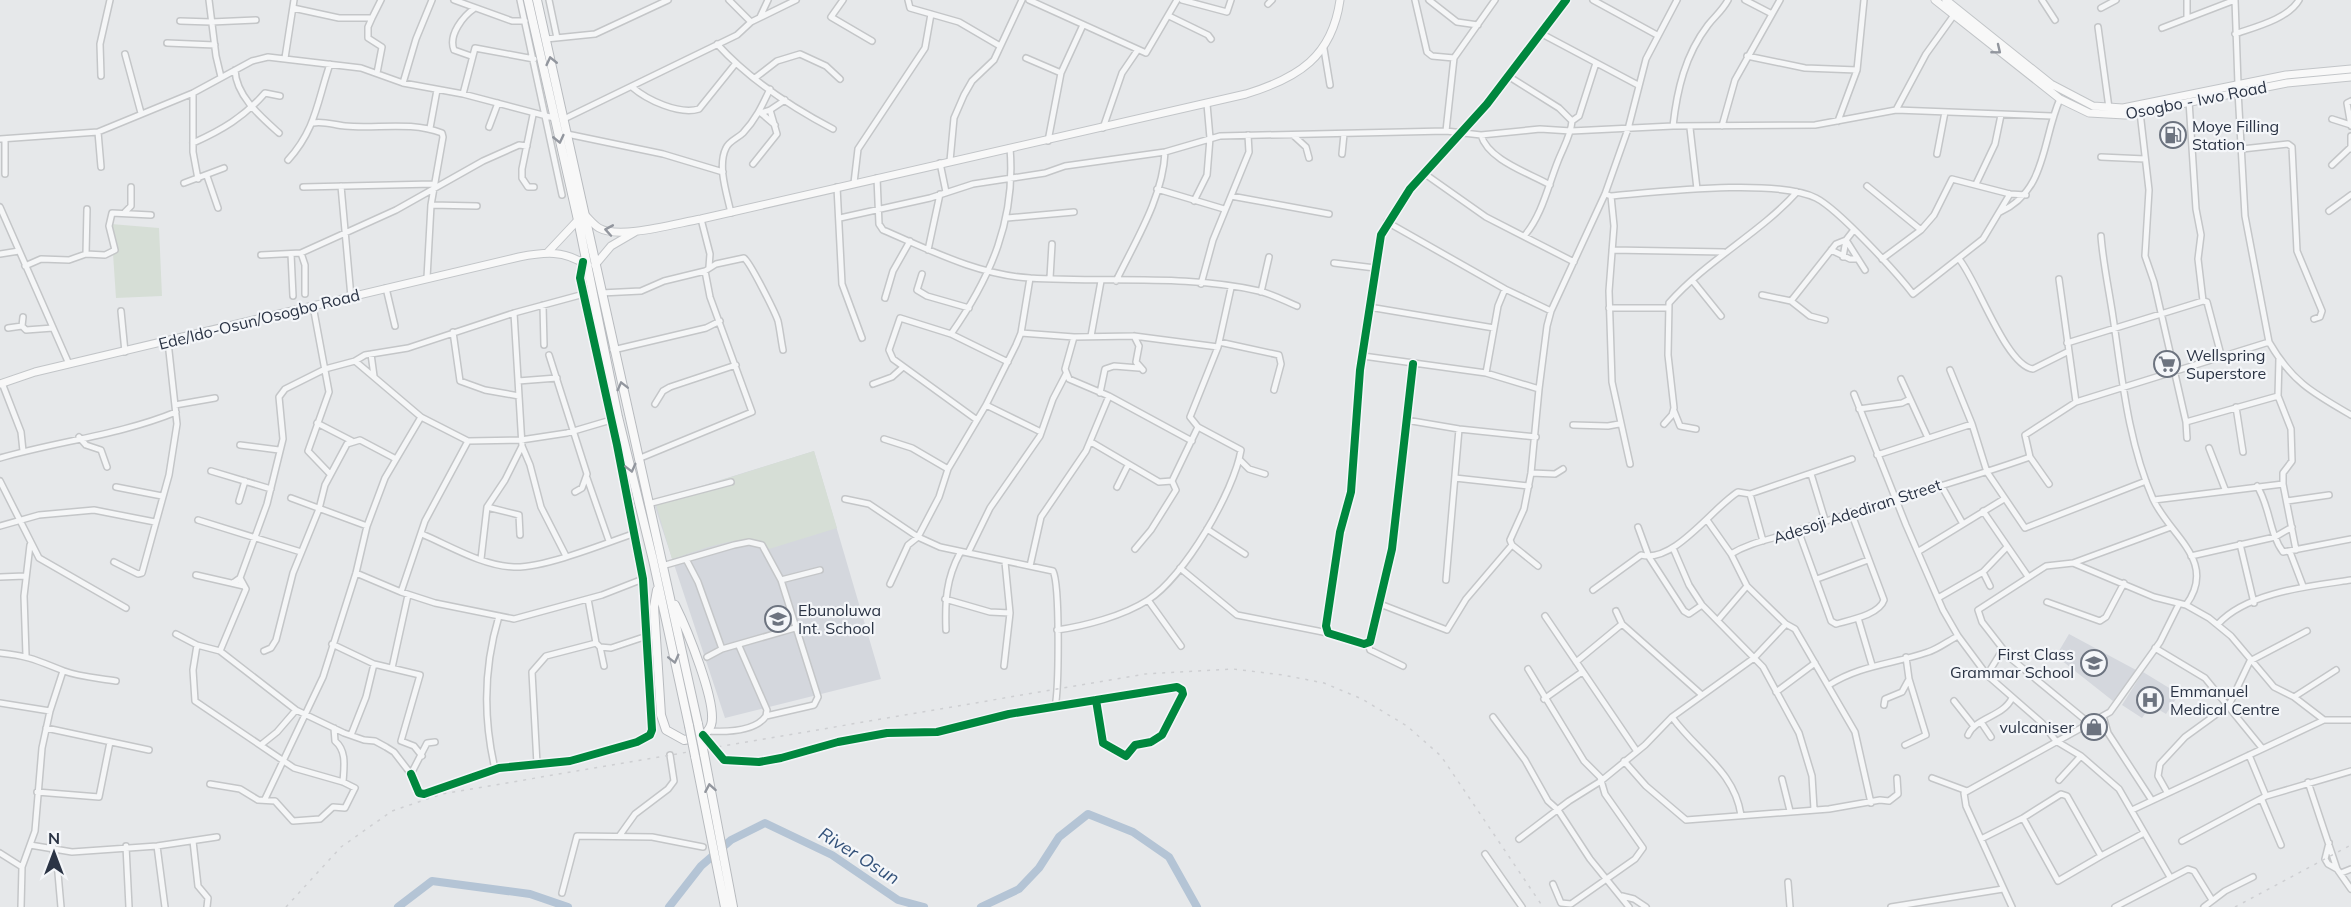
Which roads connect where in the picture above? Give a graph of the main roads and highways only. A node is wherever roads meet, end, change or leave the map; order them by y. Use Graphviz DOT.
graph roads {
  1 [pos="537,0"];
  2 [pos="1340,0"];
  3 [pos="1935,0"];
  4 [pos="1946,0"];
  5 [pos="527,5"];
  6 [pos="2351,69"];
  7 [pos="2351,76"];
  8 [pos="2238,87"];
  9 [pos="582,218"];
  10 [pos="637,231"];
  11 [pos="548,252"];
  12 [pos="588,264"];
  13 [pos="1,383"];
  14 [pos="657,583"];
  15 [pos="668,591"];
  16 [pos="712,823"];
  17 [pos="723,881"];
  18 [pos="725,907"];
  19 [pos="733,907"];
  9 -- 1 [label="highway, one-way"];
  2 -- 10 [label="main road"];
  3 -- 8 [label="main road, Osogbo - Iwo Road, one-way"];
  4 -- 8 [label="main road, Osogbo - Iwo Road"];
  5 -- 9 [label="highway, one-way"];
  6 -- 8 [label="main road, Osogbo - Iwo Road"];
  7 -- 8 [label="main road, Osogbo - Iwo Road"];
  10 -- 9 [label="main road, one-way"];
  9 -- 11 [label="main road"];
  9 -- 12 [label="highway"];
  10 -- 12 [label="main road"];
  11 -- 12 [label="main road"];
  11 -- 13 [label="main road, Ede/Ido-Osun/Osogbo Road"];
  12 -- 14 [label="highway, one-way"];
  15 -- 12 [label="highway, one-way"];
  14 -- 15 [label="highway"];
  14 -- 16 [label="highway, one-way, bridge"];
  16 -- 15 [label="highway, one-way, bridge"];
  16 -- 17 [label="highway"];
  17 -- 18 [label="highway"];
  17 -- 19 [label="highway"];
}
